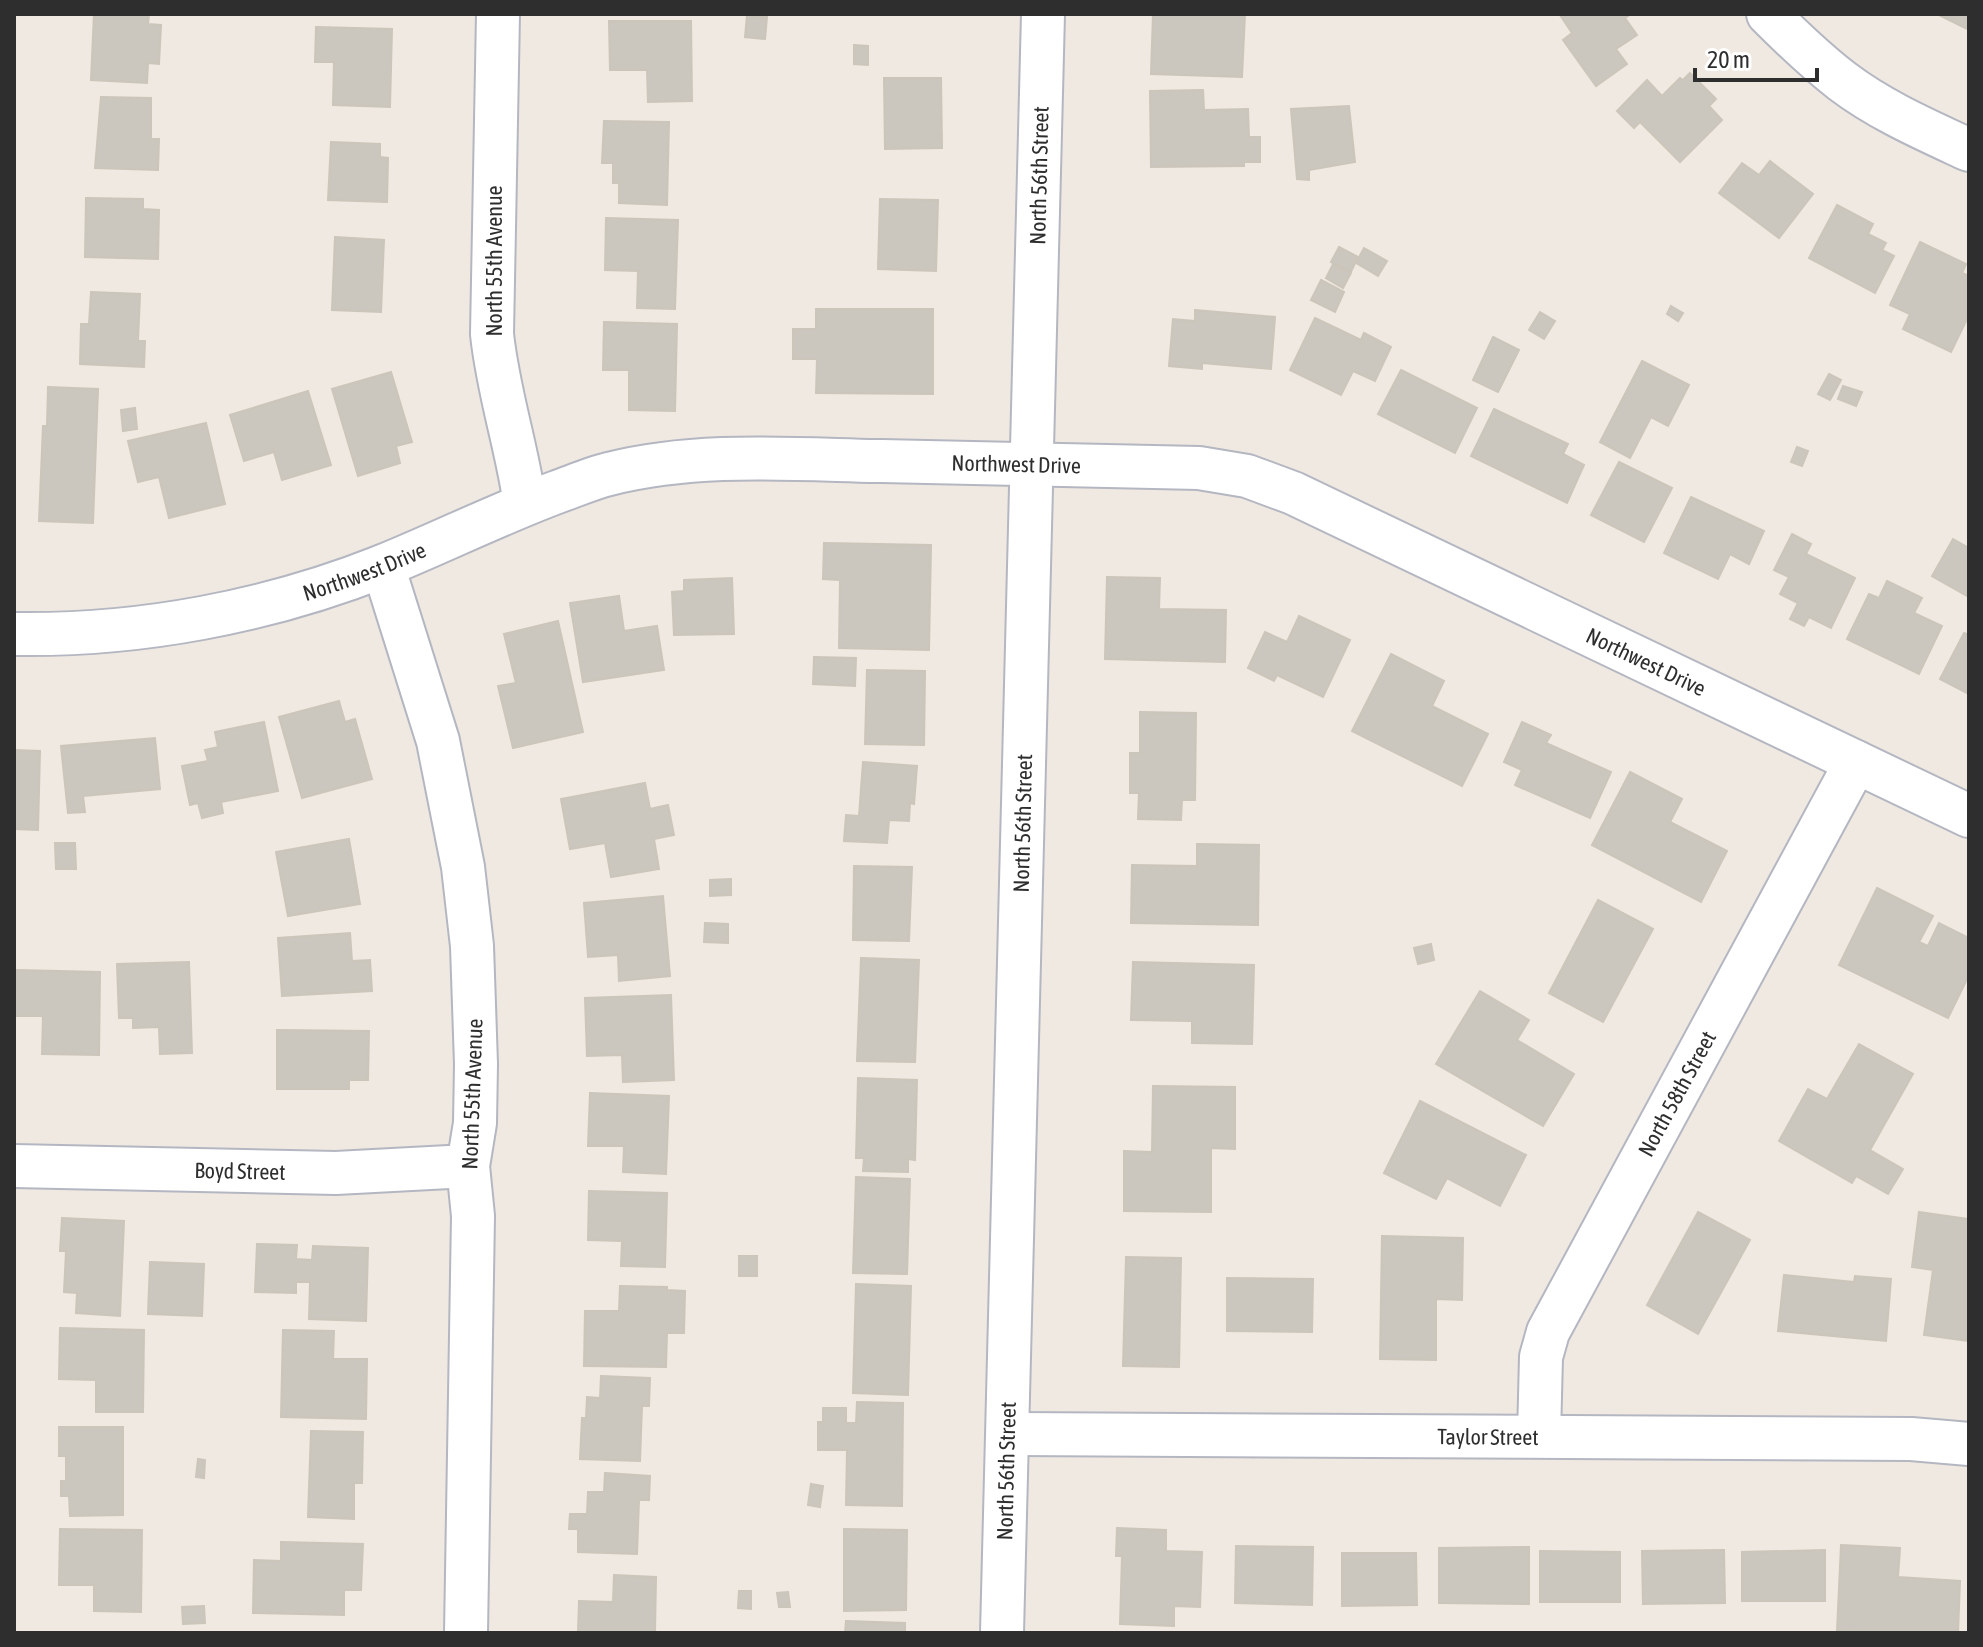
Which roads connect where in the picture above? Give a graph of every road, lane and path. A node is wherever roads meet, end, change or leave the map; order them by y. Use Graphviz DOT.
graph roads {
  1 [pos="498,14"];
  2 [pos="1043,14"];
  3 [pos="1768,14"];
  4 [pos="1969,150"];
  5 [pos="1032,464"];
  6 [pos="525,504"];
  7 [pos="383,566"];
  8 [pos="14,634"];
  9 [pos="1856,762"];
  10 [pos="1969,816"];
  11 [pos="14,1166"];
  12 [pos="468,1166"];
  13 [pos="1008,1434"];
  14 [pos="1539,1436"];
  15 [pos="1969,1444"];
  16 [pos="466,1633"];
  17 [pos="1002,1633"];
  1 -- 6 [label="street, North 55th Avenue"];
  2 -- 5 [label="street, North 56th Street"];
  3 -- 4 [label="street"];
  5 -- 6 [label="street, Northwest Drive"];
  5 -- 9 [label="street, Northwest Drive"];
  5 -- 13 [label="street, North 56th Street"];
  6 -- 7 [label="street, Northwest Drive"];
  7 -- 8 [label="street, Northwest Drive"];
  7 -- 12 [label="street, North 55th Avenue"];
  9 -- 10 [label="street, Northwest Drive"];
  9 -- 14 [label="street, North 58th Street"];
  11 -- 12 [label="street, Boyd Street"];
  12 -- 16 [label="street, North 55th Avenue"];
  13 -- 14 [label="street, Taylor Street"];
  13 -- 17 [label="street, North 56th Street"];
  14 -- 15 [label="street, Taylor Street"];
}
